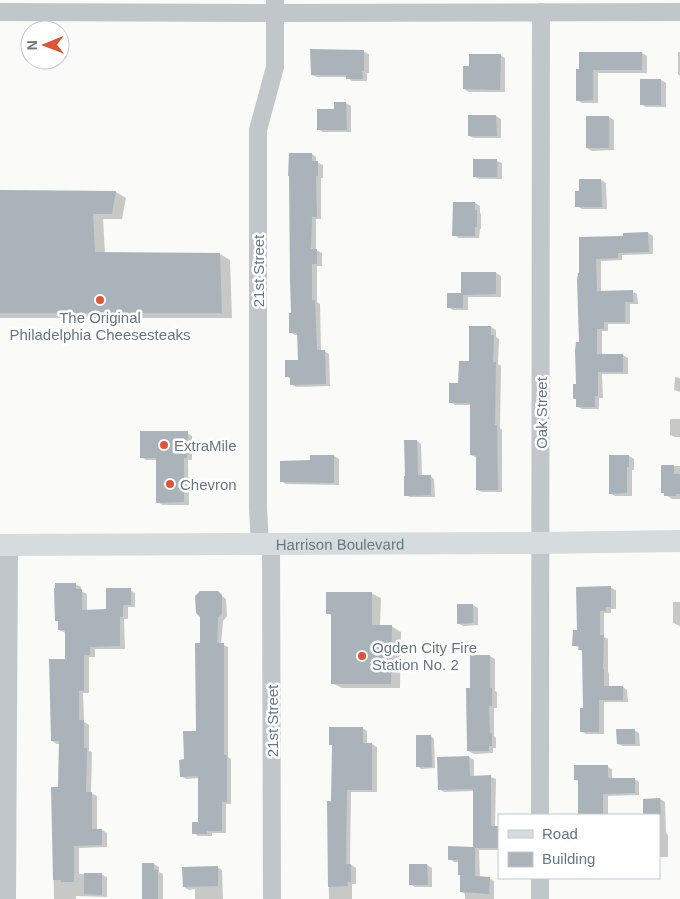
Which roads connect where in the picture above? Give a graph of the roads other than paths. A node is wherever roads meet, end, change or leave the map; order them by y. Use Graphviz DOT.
graph roads {
  1 [pos="275,6"];
  2 [pos="7,8"];
  3 [pos="541,12"];
  4 [pos="680,12"];
  5 [pos="680,541"];
  6 [pos="541,543"];
  7 [pos="266,544"];
  8 [pos="4,546"];
  9 [pos="540,814"];
  10 [pos="540,879"];
  11 [pos="7,899"];
  12 [pos="272,899"];
  13 [pos="540,899"];
  1 -- 2 [label="street"];
  1 -- 3 [label="street"];
  1 -- 7 [label="street, 21st Street"];
  3 -- 4 [label="street"];
  3 -- 6 [label="street, Oak Street"];
  5 -- 6 [label="main road, Harrison Boulevard"];
  6 -- 7 [label="main road, Harrison Boulevard"];
  6 -- 9 [label="street, Oak Street"];
  7 -- 8 [label="main road, Harrison Boulevard"];
  7 -- 12 [label="street, 21st Street"];
  8 -- 11 [label="street"];
  10 -- 13 [label="street"];
}
